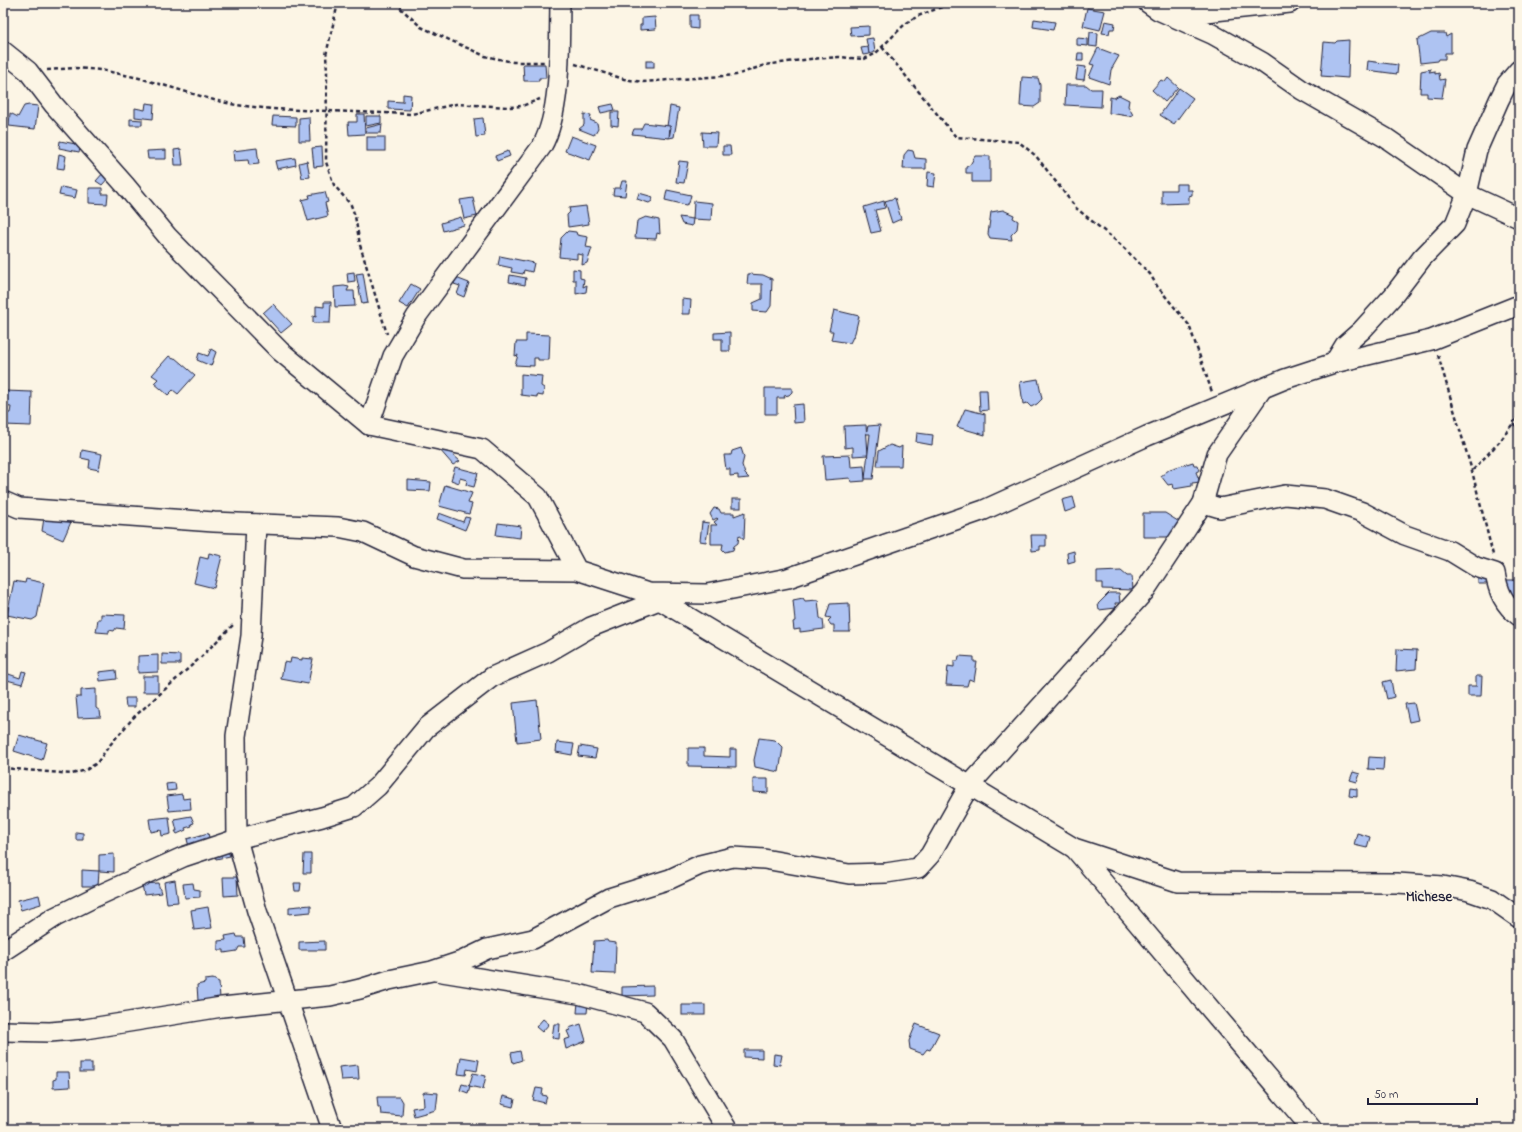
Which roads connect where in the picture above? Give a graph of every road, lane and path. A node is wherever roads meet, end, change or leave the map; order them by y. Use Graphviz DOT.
graph roads {
  1 [pos="338,3"];
  2 [pos="395,3"];
  3 [pos="560,3"];
  4 [pos="952,3"];
  5 [pos="1148,3"];
  6 [pos="1159,3"];
  7 [pos="1290,3"];
  8 [pos="882,47"];
  9 [pos="3,51"];
  10 [pos="559,61"];
  11 [pos="28,70"];
  12 [pos="1519,70"];
  13 [pos="556,92"];
  14 [pos="325,112"];
  15 [pos="1467,194"];
  16 [pos="1519,218"];
  17 [pos="1519,305"];
  18 [pos="1430,340"];
  19 [pos="393,356"];
  20 [pos="1334,363"];
  21 [pos="1262,389"];
  22 [pos="1217,407"];
  23 [pos="1519,415"];
  24 [pos="1513,424"];
  25 [pos="369,425"];
  26 [pos="1519,427"];
  27 [pos="1472,471"];
  28 [pos="3,501"];
  29 [pos="1203,503"];
  30 [pos="256,524"];
  31 [pos="577,570"];
  32 [pos="1495,573"];
  33 [pos="654,596"];
  34 [pos="1519,616"];
  35 [pos="236,622"];
  36 [pos="3,768"];
  37 [pos="969,786"];
  38 [pos="237,839"];
  39 [pos="1074,848"];
  40 [pos="1519,918"];
  41 [pos="3,951"];
  42 [pos="432,971"];
  43 [pos="288,1000"];
  44 [pos="3,1031"];
  45 [pos="332,1129"];
  46 [pos="727,1129"];
  47 [pos="1312,1129"];
  1 -- 14 [label="path"];
  2 -- 10 [label="path"];
  3 -- 10 [label="street"];
  4 -- 8 [label="path"];
  5 -- 15 [label="street"];
  6 -- 7 [label="street"];
  8 -- 10 [label="path"];
  8 -- 22 [label="path"];
  9 -- 11 [label="street"];
  10 -- 13 [label="street"];
  11 -- 14 [label="path"];
  11 -- 25 [label="street"];
  12 -- 15 [label="street"];
  13 -- 14 [label="path"];
  13 -- 19 [label="street"];
  14 -- 19 [label="path"];
  15 -- 16 [label="street"];
  15 -- 20 [label="street"];
  17 -- 18 [label="street"];
  18 -- 20 [label="street"];
  18 -- 27 [label="path"];
  19 -- 25 [label="street"];
  20 -- 21 [label="street"];
  21 -- 22 [label="street"];
  21 -- 29 [label="street"];
  22 -- 33 [label="street"];
  23 -- 24 [label="path"];
  24 -- 26 [label="path"];
  24 -- 27 [label="path"];
  25 -- 31 [label="street"];
  27 -- 32 [label="path"];
  28 -- 30 [label="street"];
  29 -- 32 [label="street"];
  29 -- 37 [label="street"];
  30 -- 31 [label="street"];
  30 -- 38 [label="street"];
  31 -- 33 [label="street"];
  32 -- 34 [label="street"];
  33 -- 37 [label="street"];
  33 -- 38 [label="street"];
  35 -- 36 [label="path"];
  37 -- 39 [label="street"];
  37 -- 42 [label="street"];
  38 -- 41 [label="street"];
  38 -- 43 [label="street"];
  39 -- 40 [label="street"];
  39 -- 47 [label="street"];
  42 -- 43 [label="street"];
  42 -- 46 [label="street"];
  43 -- 44 [label="street"];
  43 -- 45 [label="street"];
}
